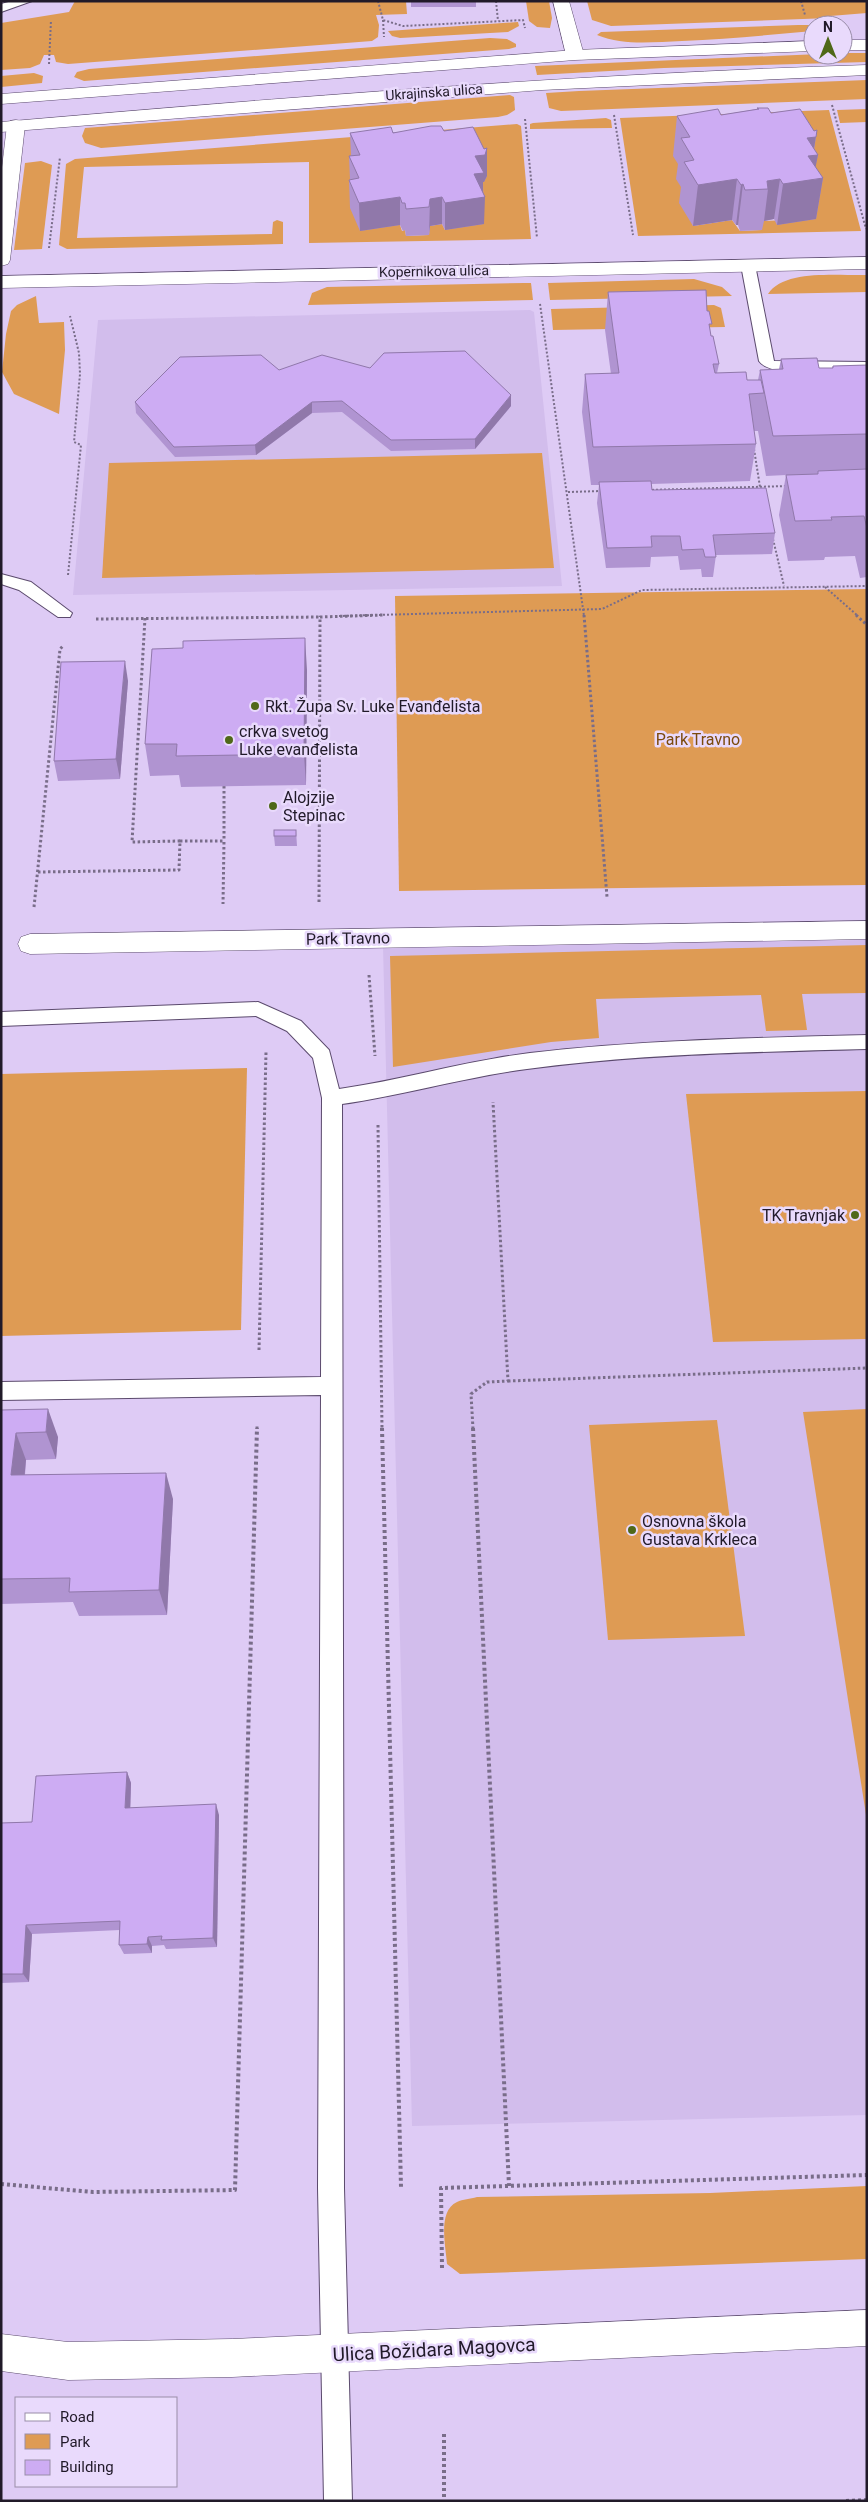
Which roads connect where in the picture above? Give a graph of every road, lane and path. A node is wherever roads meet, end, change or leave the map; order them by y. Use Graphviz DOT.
graph roads {
  1 [pos="26,1"];
  2 [pos="378,1"];
  3 [pos="496,1"];
  4 [pos="561,1"];
  5 [pos="1,8"];
  6 [pos="52,16"];
  7 [pos="383,20"];
  8 [pos="498,21"];
  9 [pos="526,32"];
  10 [pos="384,42"];
  11 [pos="853,45"];
  12 [pos="867,45"];
  13 [pos="803,46"];
  14 [pos="575,55"];
  15 [pos="48,69"];
  16 [pos="867,70"];
  17 [pos="1,99"];
  18 [pos="841,104"];
  19 [pos="823,105"];
  20 [pos="832,105"];
  21 [pos="605,116"];
  22 [pos="531,119"];
  23 [pos="8,126"];
  24 [pos="60,157"];
  25 [pos="867,230"];
  26 [pos="634,243"];
  27 [pos="537,245"];
  28 [pos="1,260"];
  29 [pos="867,263"];
  30 [pos="748,265"];
  31 [pos="46,280"];
  32 [pos="1,282"];
  33 [pos="532,304"];
  34 [pos="60,316"];
  35 [pos="70,316"];
  36 [pos="79,316"];
  37 [pos="867,366"];
  38 [pos="753,440"];
  39 [pos="789,486"];
  40 [pos="760,487"];
  41 [pos="643,490"];
  42 [pos="604,491"];
  43 [pos="568,492"];
  44 [pos="762,496"];
  45 [pos="771,532"];
  46 [pos="1,579"];
  47 [pos="784,586"];
  48 [pos="824,586"];
  49 [pos="867,586"];
  50 [pos="583,609"];
  51 [pos="64,613"];
  52 [pos="320,616"];
  53 [pos="145,618"];
  54 [pos="81,620"];
  55 [pos="867,625"];
  56 [pos="224,786"];
  57 [pos="180,841"];
  58 [pos="224,841"];
  59 [pos="38,872"];
  60 [pos="224,875"];
  61 [pos="867,930"];
  62 [pos="610,934"];
  63 [pos="319,938"];
  64 [pos="367,938"];
  65 [pos="30,944"];
  66 [pos="267,1014"];
  67 [pos="1,1019"];
  68 [pos="867,1042"];
  69 [pos="375,1057"];
  70 [pos="493,1094"];
  71 [pos="332,1098"];
  72 [pos="378,1120"];
  73 [pos="867,1368"];
  74 [pos="508,1381"];
  75 [pos="331,1386"];
  76 [pos="258,1387"];
  77 [pos="1,1390"];
  78 [pos="867,2175"];
  79 [pos="1,2184"];
  80 [pos="509,2186"];
  81 [pos="401,2187"];
  82 [pos="442,2268"];
  83 [pos="867,2328"];
  84 [pos="1,2352"];
  85 [pos="335,2354"];
  86 [pos="444,2434"];
  87 [pos="867,2500"];
  88 [pos="338,2501"];
  89 [pos="444,2501"];
  90 [pos="846,2501"];
  1 -- 5 [label="lane"];
  2 -- 7 [label="path"];
  3 -- 8 [label="path"];
  4 -- 14 [label="street"];
  6 -- 15 [label="path"];
  7 -- 8 [label="path"];
  7 -- 10 [label="path"];
  8 -- 9 [label="path"];
  11 -- 12 [label="street"];
  13 -- 14 [label="street, Ukrajinska ulica"];
  14 -- 17 [label="street, Ukrajinska ulica"];
  16 -- 23 [label="street, Ukrajinska ulica"];
  18 -- 20 [label="path"];
  19 -- 20 [label="path"];
  20 -- 25 [label="path"];
  21 -- 26 [label="path"];
  22 -- 27 [label="path"];
  23 -- 28 [label="street"];
  24 -- 31 [label="path"];
  29 -- 30 [label="street, Kopernikova ulica"];
  30 -- 31 [label="street, Kopernikova ulica"];
  30 -- 37 [label="lane"];
  31 -- 32 [label="street, Kopernikova ulica"];
  33 -- 43 [label="path"];
  34 -- 35 [label="path"];
  35 -- 36 [label="path"];
  35 -- 51 [label="path"];
  38 -- 40 [label="path"];
  39 -- 40 [label="path"];
  40 -- 41 [label="path"];
  40 -- 44 [label="path"];
  42 -- 43 [label="path"];
  43 -- 50 [label="path"];
  45 -- 47 [label="path"];
  46 -- 51 [label="lane"];
  47 -- 48 [label="path"];
  47 -- 50 [label="path"];
  48 -- 49 [label="path"];
  48 -- 55 [label="path"];
  50 -- 52 [label="path"];
  50 -- 62 [label="path"];
  51 -- 54 [label="path"];
  52 -- 53 [label="path"];
  52 -- 63 [label="path"];
  53 -- 54 [label="path"];
  53 -- 57 [label="path"];
  54 -- 59 [label="path"];
  56 -- 58 [label="path"];
  57 -- 58 [label="path"];
  57 -- 59 [label="path"];
  58 -- 60 [label="path"];
  59 -- 65 [label="path"];
  61 -- 62 [label="street, Park Travno"];
  62 -- 64 [label="street, Park Travno"];
  63 -- 64 [label="street, Park Travno"];
  63 -- 65 [label="street, Park Travno"];
  64 -- 69 [label="path"];
  66 -- 67 [label="lane"];
  66 -- 71 [label="lane"];
  66 -- 76 [label="path"];
  68 -- 71 [label="lane"];
  70 -- 74 [label="path"];
  71 -- 75 [label="lane"];
  72 -- 81 [label="path"];
  73 -- 74 [label="path"];
  74 -- 80 [label="path"];
  75 -- 76 [label="lane"];
  75 -- 85 [label="lane"];
  76 -- 77 [label="lane"];
  76 -- 79 [label="path"];
  78 -- 80 [label="path"];
  80 -- 82 [label="path"];
  83 -- 85 [label="street, Ulica Božidara Magovca"];
  84 -- 85 [label="street, Ulica Božidara Magovca"];
  85 -- 88 [label="lane"];
  86 -- 89 [label="path"];
  87 -- 90 [label="path"];
}
